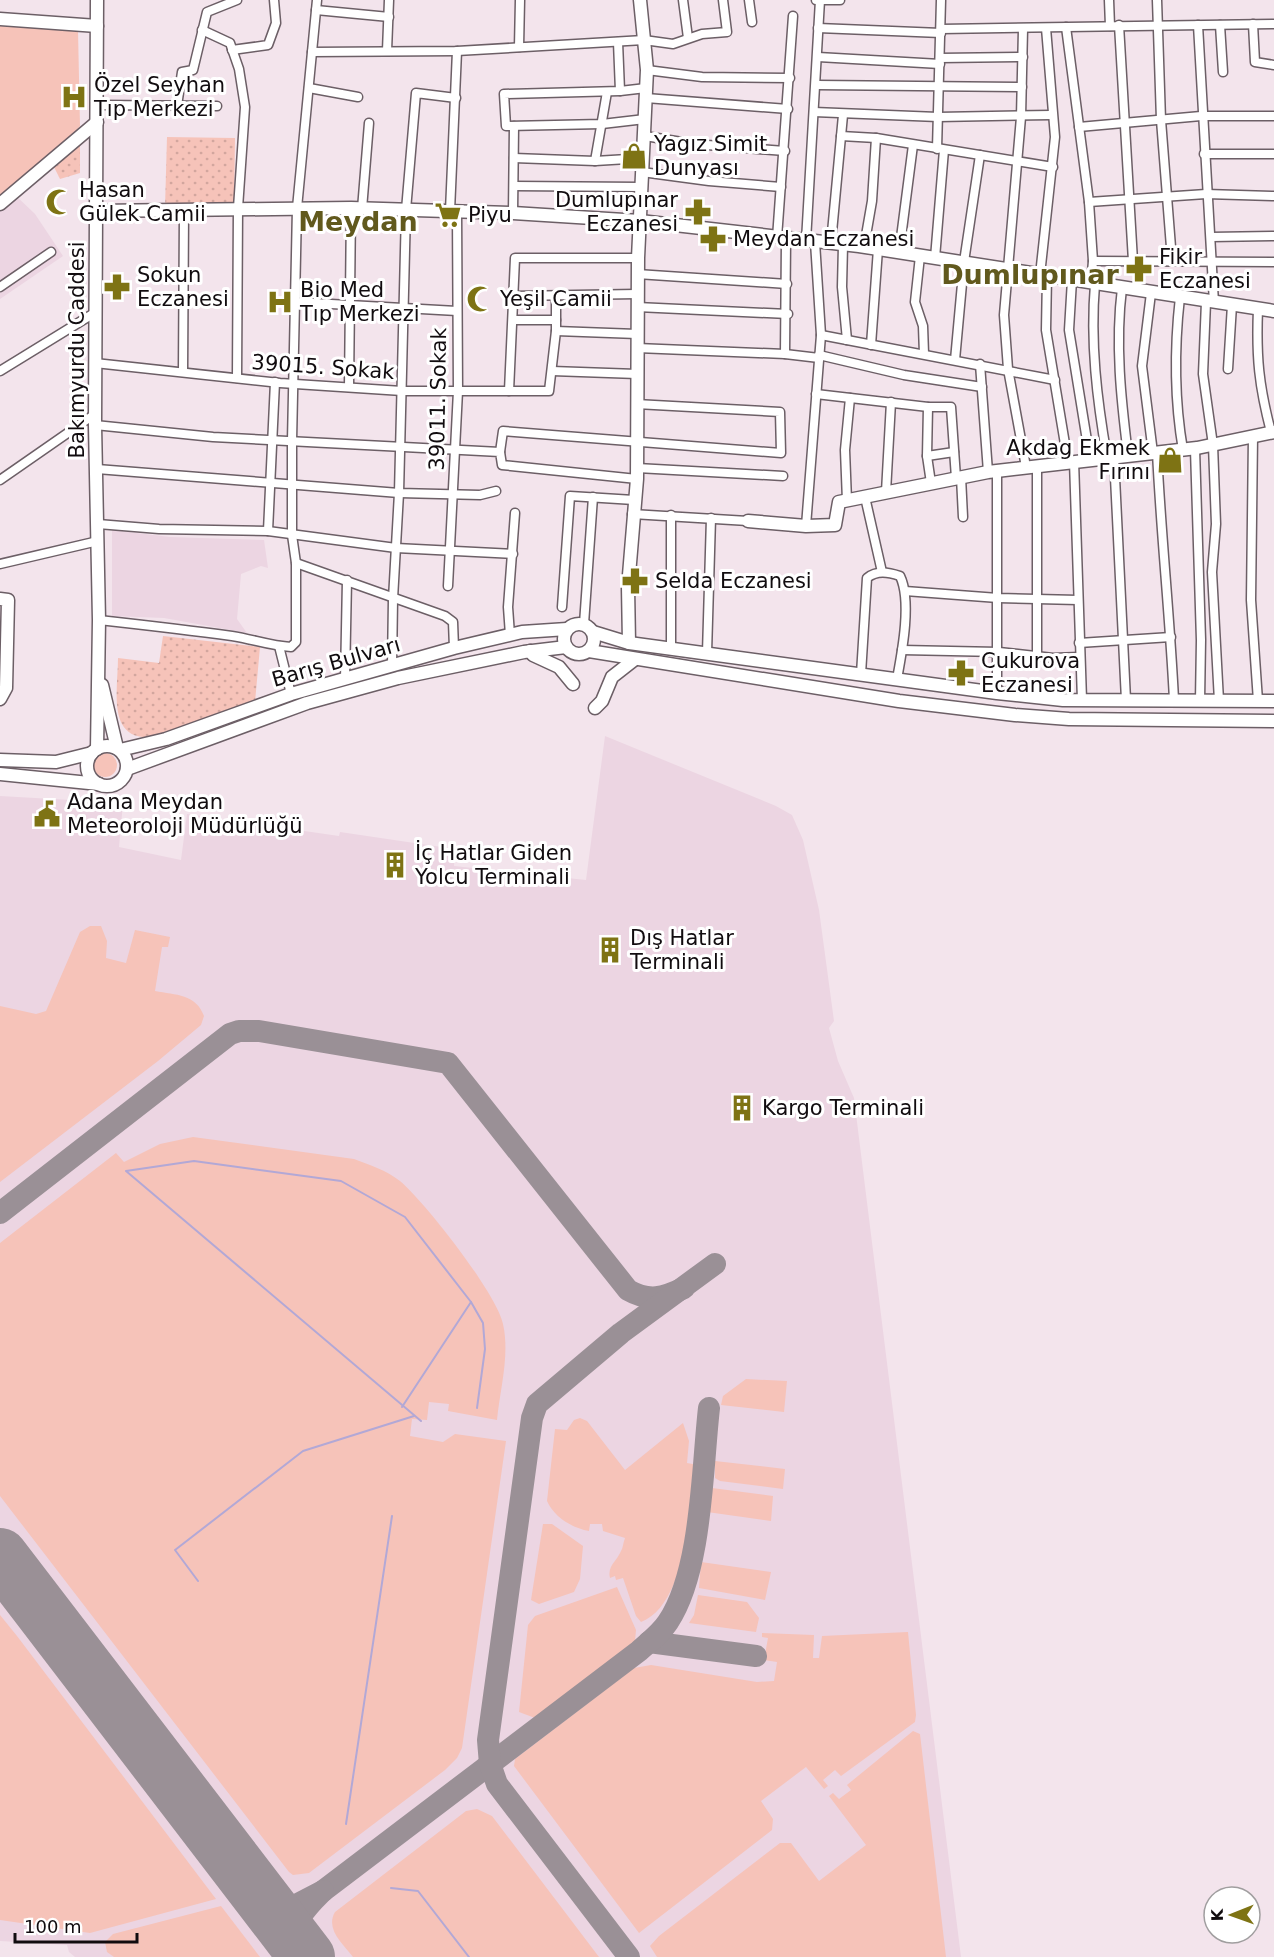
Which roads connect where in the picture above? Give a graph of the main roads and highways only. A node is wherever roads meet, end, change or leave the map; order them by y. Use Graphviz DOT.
graph roads {
  1 [pos="98,0"];
  2 [pos="640,0"];
  3 [pos="0,19"];
  4 [pos="97,26"];
  5 [pos="97,122"];
  6 [pos="0,204"];
  7 [pos="96,211"];
  8 [pos="640,221"];
  9 [pos="1274,311"];
  10 [pos="1273,432"];
  11 [pos="748,521"];
  12 [pos="4,599"];
  13 [pos="589,628"];
  14 [pos="567,629"];
  15 [pos="629,643"];
  16 [pos="566,647"];
  17 [pos="530,651"];
  18 [pos="589,651"];
  19 [pos="635,659"];
  20 [pos="97,663"];
  21 [pos="3,672"];
  22 [pos="573,684"];
  23 [pos="0,699"];
  24 [pos="1274,701"];
  25 [pos="595,708"];
  26 [pos="1274,721"];
  27 [pos="118,749"];
  28 [pos="94,751"];
  29 [pos="0,760"];
  30 [pos="127,769"];
  31 [pos="0,774"];
  32 [pos="99,784"];
  1 -- 4 [label="main road, Bakımyurdu Caddesi"];
  2 -- 8 [label="main road"];
  3 -- 4 [label="main road"];
  4 -- 5 [label="main road, Bakımyurdu Caddesi"];
  5 -- 6 [label="main road"];
  5 -- 7 [label="main road, Bakımyurdu Caddesi"];
  7 -- 8 [label="main road"];
  7 -- 20 [label="main road, Bakımyurdu Caddesi"];
  8 -- 9 [label="main road"];
  8 -- 15 [label="main road"];
  10 -- 11 [label="main road"];
  12 -- 21 [label="main road"];
  13 -- 14 [label="main road"];
  13 -- 15 [label="main road"];
  13 -- 18 [label="main road"];
  14 -- 16 [label="main road"];
  14 -- 27 [label="main road, Barış Bulvarı"];
  15 -- 24 [label="main road"];
  16 -- 17 [label="main road, Barış Bulvarı"];
  16 -- 18 [label="main road"];
  17 -- 22 [label="main road"];
  17 -- 30 [label="main road, Barış Bulvarı"];
  18 -- 19 [label="main road"];
  19 -- 25 [label="main road"];
  19 -- 26 [label="main road"];
  20 -- 27 [label="main road, Bakımyurdu Caddesi"];
  20 -- 28 [label="main road, Bakımyurdu Caddesi"];
  21 -- 23 [label="main road"];
  27 -- 28 [label="main road, Barış Bulvarı"];
  27 -- 30 [label="main road"];
  28 -- 29 [label="main road, Barış Bulvarı"];
  28 -- 32 [label="main road"];
  30 -- 32 [label="main road, Barış Bulvarı"];
  31 -- 32 [label="main road, Barış Bulvarı"];
}
